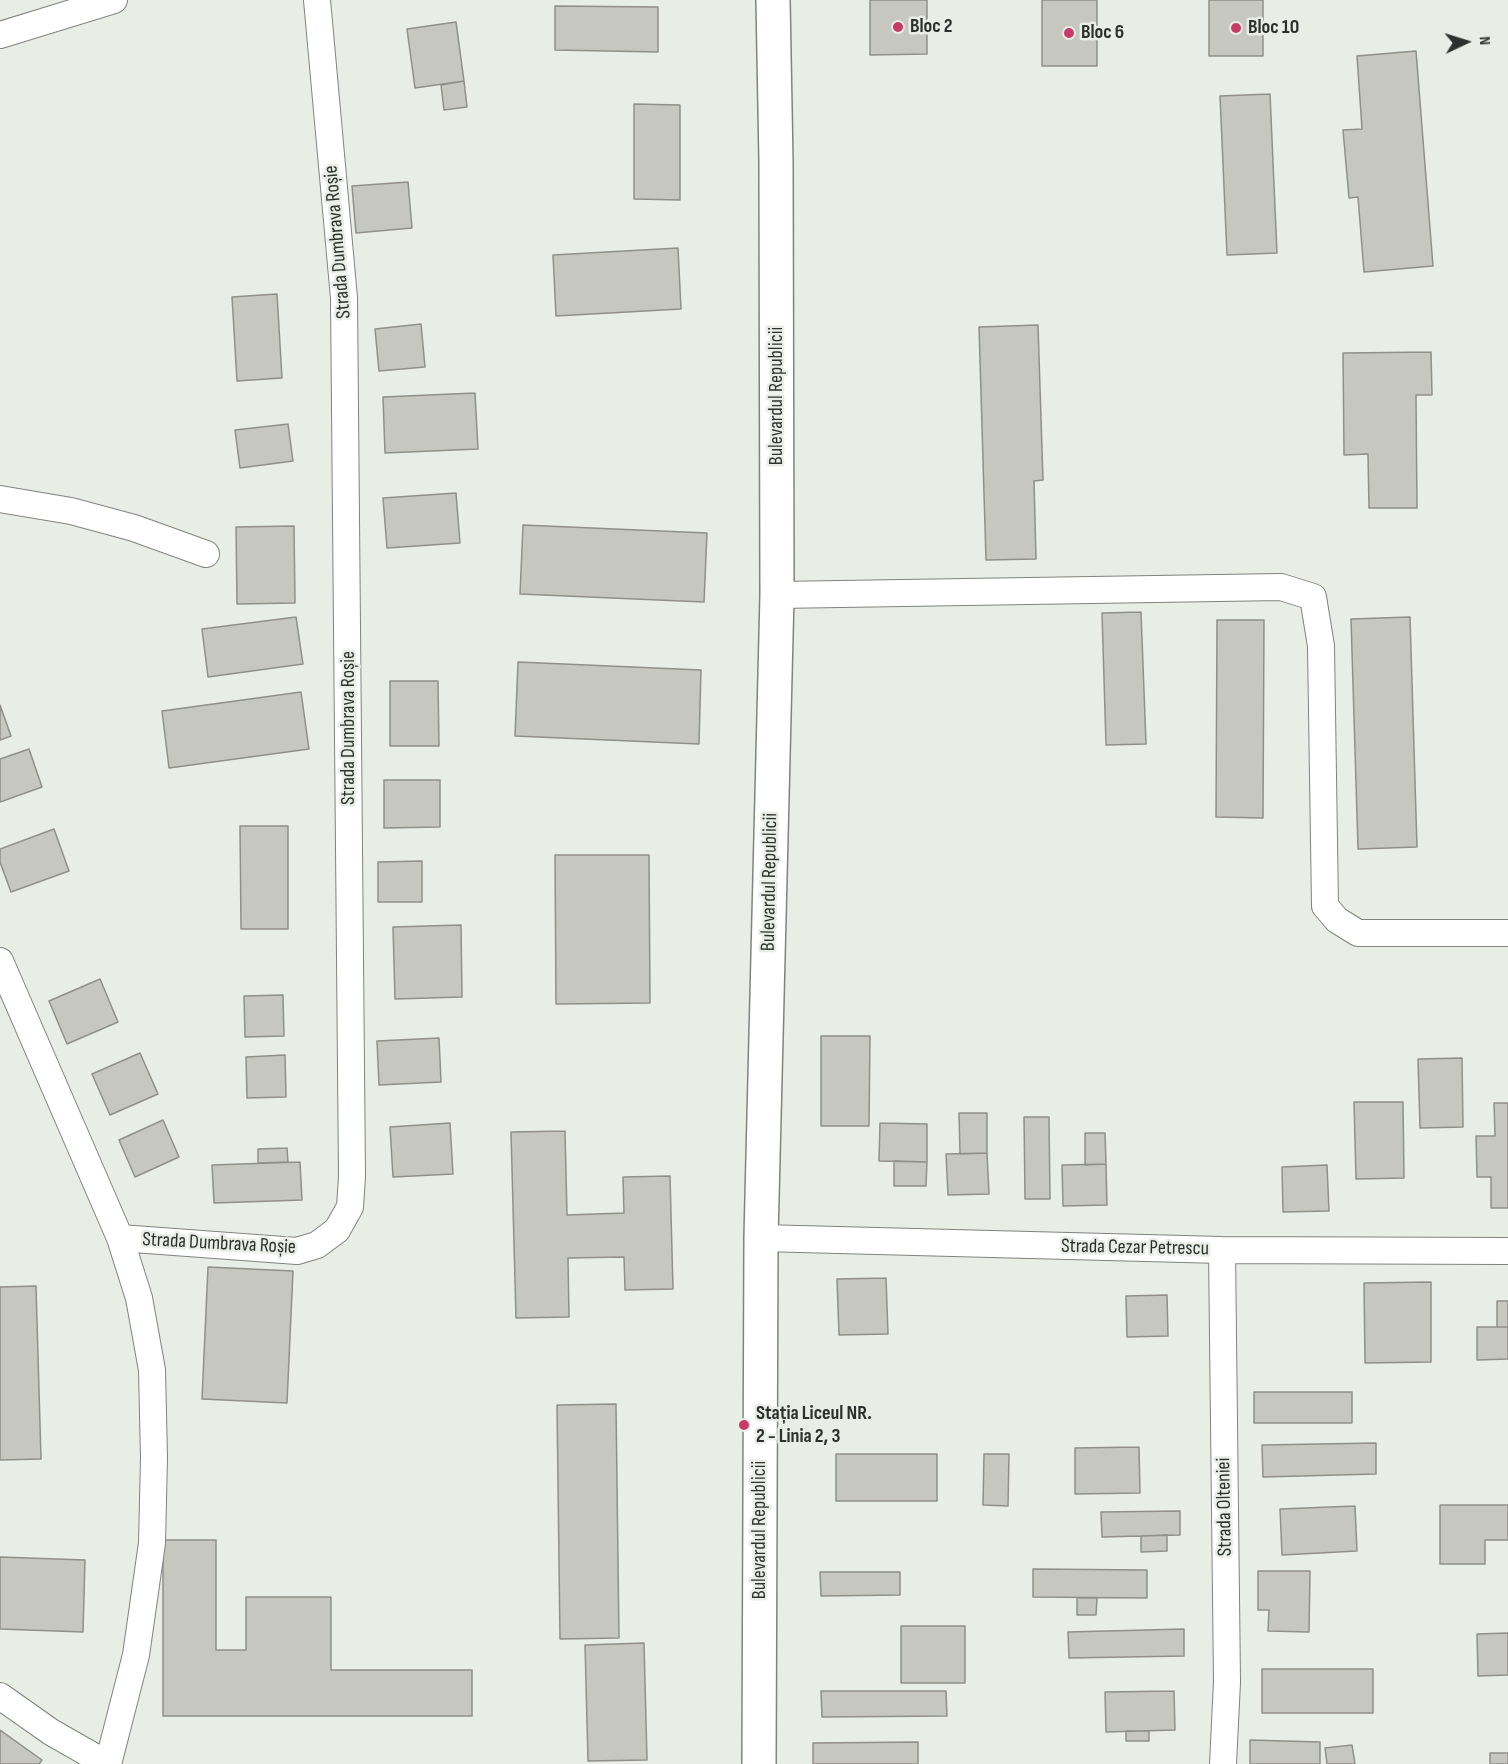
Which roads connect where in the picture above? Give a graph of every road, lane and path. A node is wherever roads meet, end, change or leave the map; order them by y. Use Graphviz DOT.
graph roads {
  1 [pos="114,0"];
  2 [pos="317,0"];
  3 [pos="773,0"];
  4 [pos="0,35"];
  5 [pos="0,499"];
  6 [pos="206,554"];
  7 [pos="777,595"];
  8 [pos="1508,933"];
  9 [pos="0,961"];
  10 [pos="120,1238"];
  11 [pos="761,1238"];
  12 [pos="1222,1250"];
  13 [pos="1508,1251"];
  14 [pos="0,1696"];
  15 [pos="108,1764"];
  16 [pos="759,1764"];
  17 [pos="1223,1764"];
  1 -- 4 [label="street"];
  2 -- 10 [label="street, Strada Dumbrava Roșie"];
  3 -- 7 [label="main road, Bulevardul Republicii"];
  5 -- 6 [label="street"];
  7 -- 8 [label="street"];
  7 -- 11 [label="main road, Bulevardul Republicii"];
  9 -- 10 [label="street"];
  10 -- 15 [label="street"];
  11 -- 12 [label="street, Strada Cezar Petrescu"];
  11 -- 16 [label="main road, Bulevardul Republicii"];
  12 -- 13 [label="street, Strada Cezar Petrescu"];
  12 -- 17 [label="street, Strada Olteniei"];
  14 -- 15 [label="street"];
}
